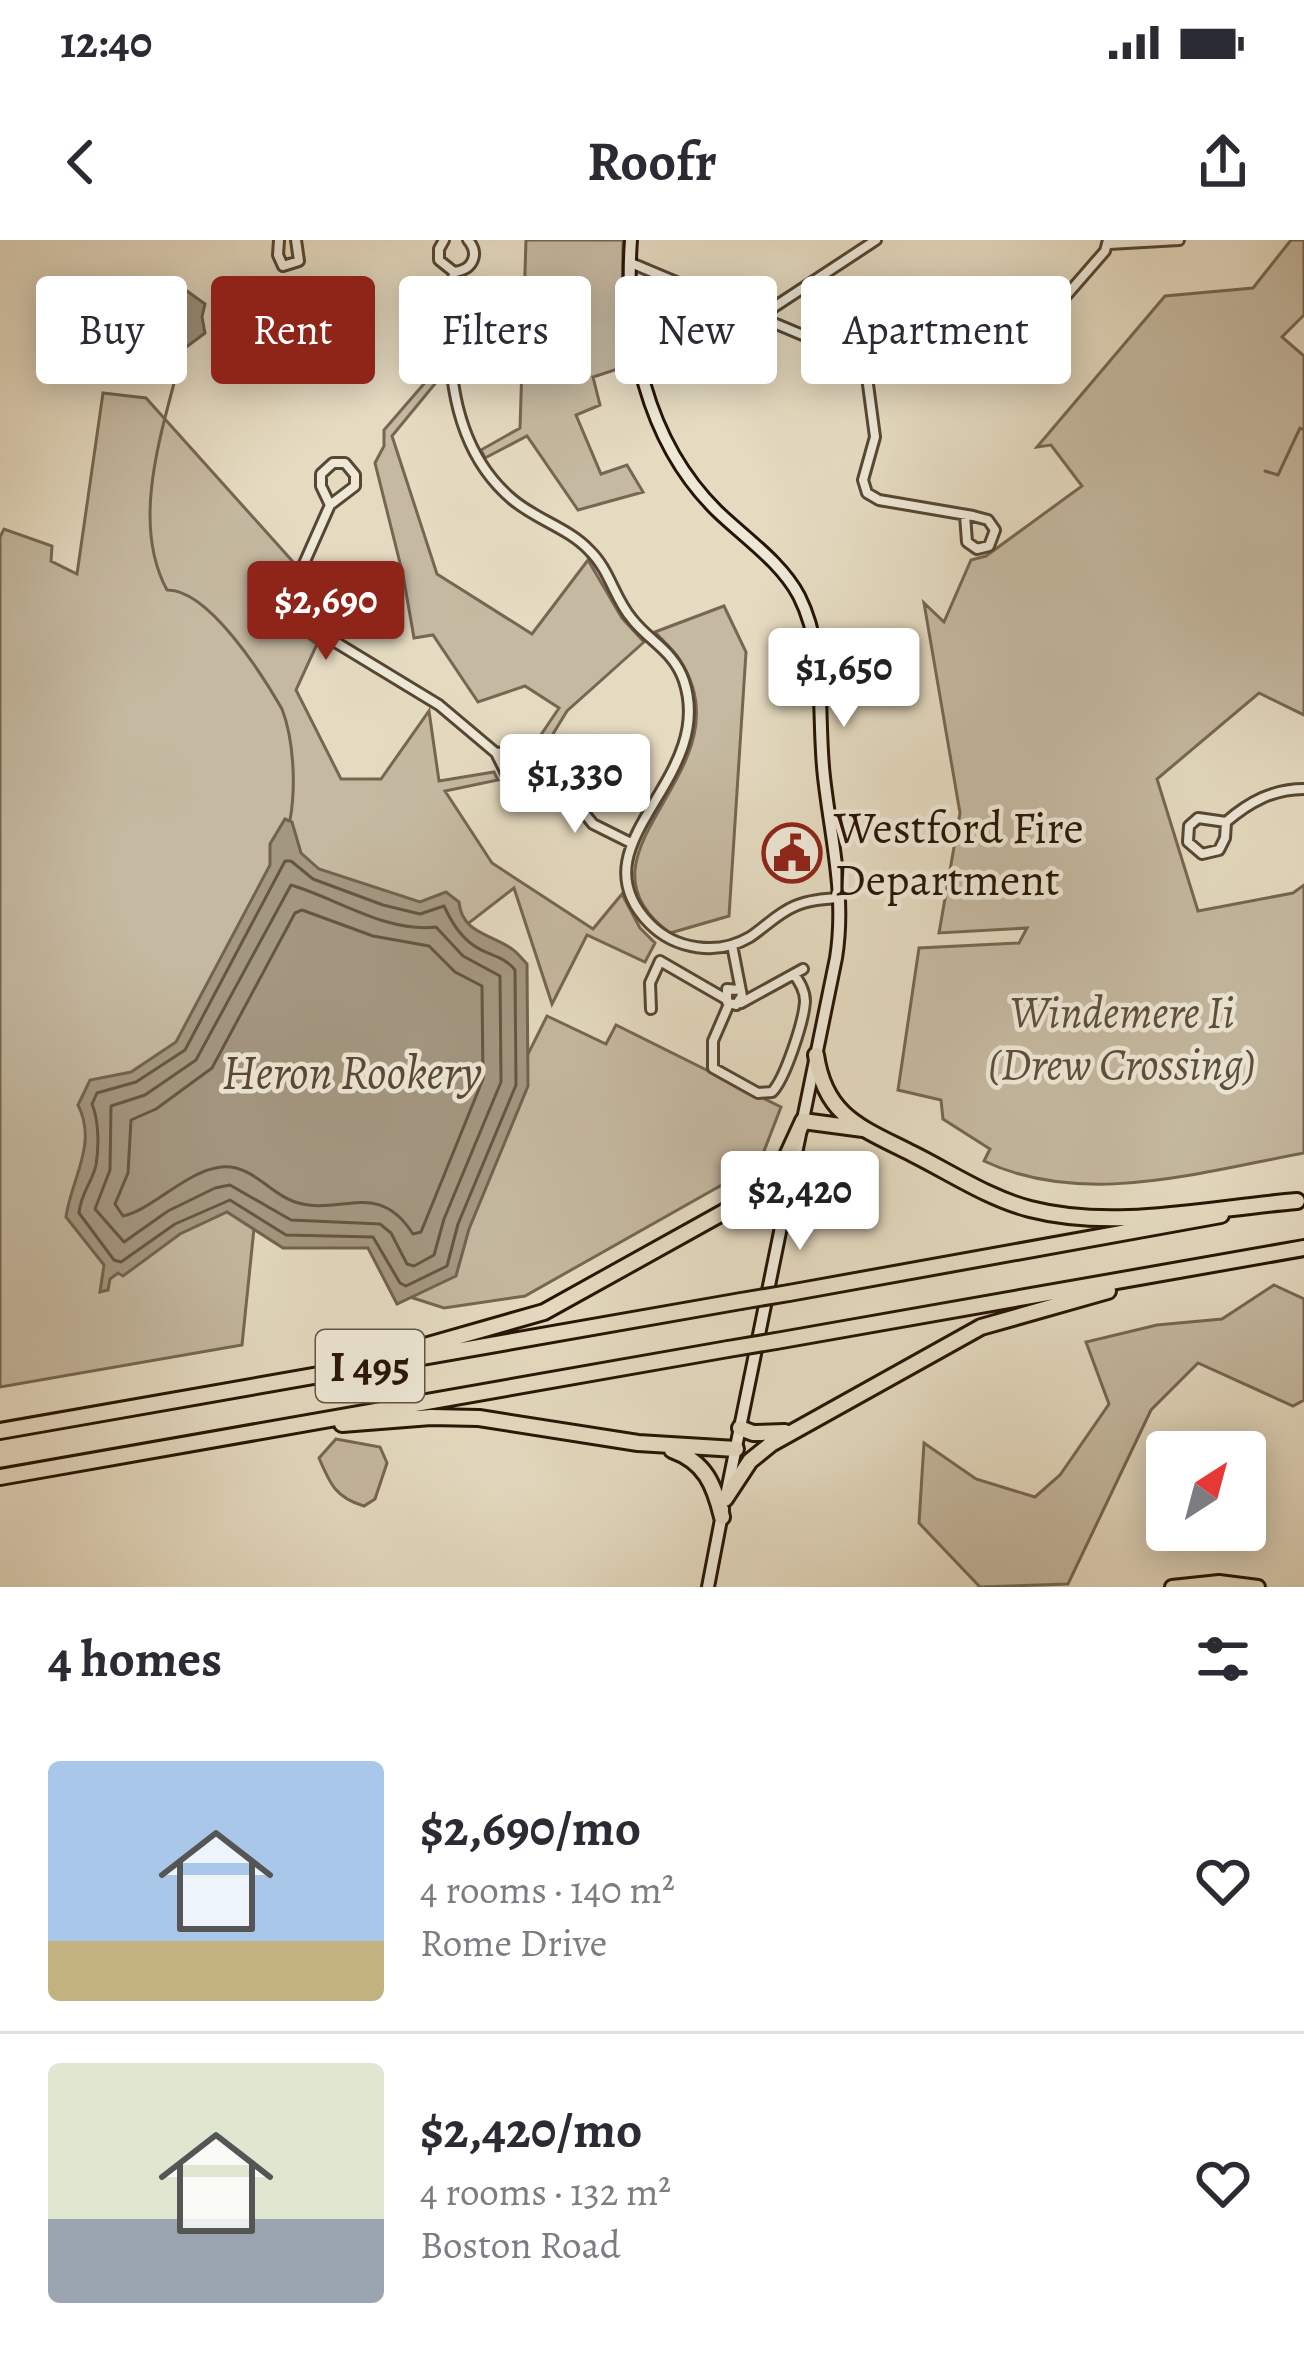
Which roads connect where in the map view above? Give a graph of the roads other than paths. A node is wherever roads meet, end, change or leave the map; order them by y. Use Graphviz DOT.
graph roads {
  1 [pos="280,240"];
  2 [pos="296,240"];
  3 [pos="444,240"];
  4 [pos="468,240"];
  5 [pos="632,240"];
  6 [pos="876,240"];
  7 [pos="1179,240"];
  8 [pos="1108,242"];
  9 [pos="630,262"];
  10 [pos="454,272"];
  11 [pos="664,276"];
  12 [pos="1071,289"];
  13 [pos="777,307"];
  14 [pos="868,384"];
  15 [pos="330,505"];
  16 [pos="965,514"];
  17 [pos="496,753"];
  18 [pos="560,780"];
  19 [pos="1304,788"];
  20 [pos="1226,821"];
  21 [pos="630,842"];
  22 [pos="841,897"];
  23 [pos="732,944"];
  24 [pos="733,995"];
  25 [pos="650,1009"];
  26 [pos="816,1054"];
  27 [pos="803,1120"];
  28 [pos="863,1130"];
  29 [pos="1301,1201"];
  30 [pos="785,1208"];
  31 [pos="724,1212"];
  32 [pos="1304,1248"];
  33 [pos="1159,1274"];
  34 [pos="335,1372"];
  35 [pos="289,1426"];
  36 [pos="740,1428"];
  37 [pos="796,1430"];
  38 [pos="0,1431"];
  39 [pos="650,1444"];
  40 [pos="736,1449"];
  41 [pos="0,1477"];
  42 [pos="725,1499"];
  43 [pos="722,1516"];
  44 [pos="708,1587"];
  45 [pos="1172,1587"];
  46 [pos="1258,1587"];
  1 -- 2 [label="street"];
  3 -- 10 [label="street"];
  4 -- 10 [label="street"];
  5 -- 9 [label="main road"];
  6 -- 13 [label="street"];
  7 -- 8 [label="street"];
  8 -- 12 [label="street"];
  9 -- 11 [label="street"];
  9 -- 22 [label="main road"];
  10 -- 21 [label="street"];
  14 -- 16 [label="street"];
  15 -- 15 [label="street"];
  15 -- 17 [label="street"];
  16 -- 16 [label="street"];
  17 -- 18 [label="street"];
  17 -- 18 [label="street"];
  18 -- 21 [label="street"];
  19 -- 20 [label="street"];
  20 -- 20 [label="street"];
  21 -- 23 [label="street"];
  22 -- 23 [label="street"];
  22 -- 26 [label="main road"];
  23 -- 24 [label="street"];
  24 -- 24 [label="street"];
  24 -- 25 [label="street"];
  26 -- 27 [label="main road"];
  26 -- 28 [label="highway"];
  27 -- 28 [label="highway"];
  27 -- 30 [label="main road"];
  27 -- 31 [label="highway"];
  28 -- 29 [label="highway"];
  29 -- 34 [label="highway, I 495, bridge"];
  30 -- 31 [label="highway"];
  30 -- 36 [label="main road"];
  31 -- 34 [label="highway"];
  32 -- 33 [label="highway, I 495"];
  33 -- 35 [label="highway, I 495, bridge"];
  33 -- 37 [label="highway"];
  34 -- 38 [label="highway, I 495"];
  35 -- 39 [label="highway"];
  35 -- 41 [label="highway, I 495"];
  36 -- 37 [label="highway"];
  36 -- 40 [label="main road"];
  37 -- 42 [label="highway"];
  39 -- 40 [label="highway"];
  39 -- 43 [label="highway"];
  40 -- 42 [label="main road"];
  42 -- 43 [label="main road"];
  43 -- 44 [label="main road"];
  45 -- 46 [label="main road"];
}
